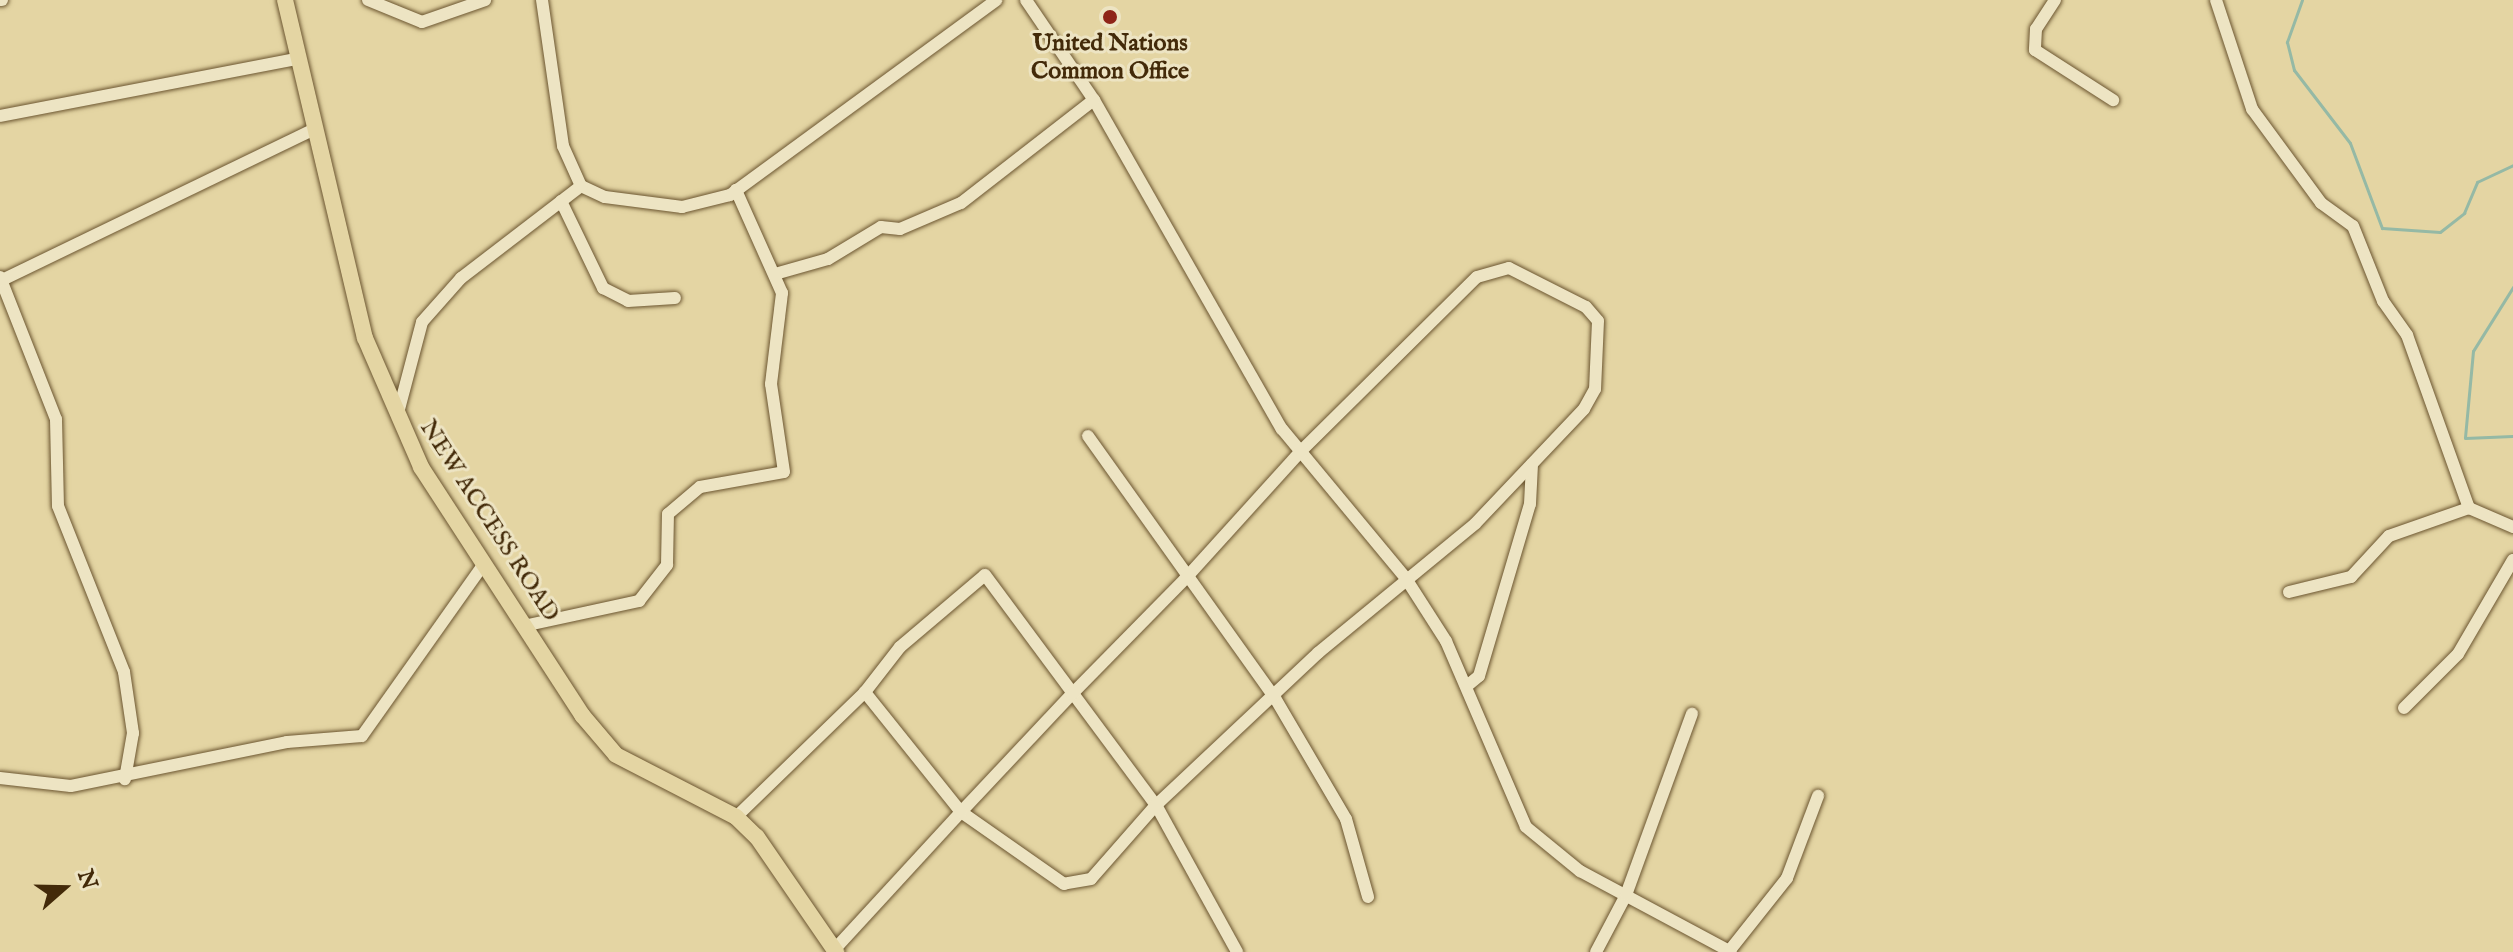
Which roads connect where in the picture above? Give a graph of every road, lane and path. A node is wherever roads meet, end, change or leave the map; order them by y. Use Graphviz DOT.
graph roads {
  1 [pos="285,0"];
  2 [pos="368,0"];
  3 [pos="485,0"];
  4 [pos="542,0"];
  5 [pos="996,0"];
  6 [pos="1026,0"];
  7 [pos="2055,0"];
  8 [pos="2216,0"];
  9 [pos="297,59"];
  10 [pos="1094,100"];
  11 [pos="2113,100"];
  12 [pos="0,116"];
  13 [pos="315,129"];
  14 [pos="581,186"];
  15 [pos="736,190"];
  16 [pos="561,201"];
  17 [pos="775,274"];
  18 [pos="0,279"];
  19 [pos="675,298"];
  20 [pos="396,419"];
  21 [pos="1088,436"];
  22 [pos="1301,451"];
  23 [pos="1532,464"];
  24 [pos="2469,508"];
  25 [pos="2513,527"];
  26 [pos="2513,560"];
  27 [pos="484,564"];
  28 [pos="1405,577"];
  29 [pos="1185,579"];
  30 [pos="2289,592"];
  31 [pos="528,625"];
  32 [pos="1468,685"];
  33 [pos="865,692"];
  34 [pos="1072,694"];
  35 [pos="1275,698"];
  36 [pos="2404,708"];
  37 [pos="1692,714"];
  38 [pos="0,778"];
  39 [pos="125,779"];
  40 [pos="1818,796"];
  41 [pos="1156,805"];
  42 [pos="961,812"];
  43 [pos="736,817"];
  44 [pos="1626,895"];
  45 [pos="1368,897"];
  46 [pos="835,951"];
  47 [pos="1731,951"];
  48 [pos="1237,952"];
  49 [pos="1596,952"];
  1 -- 9 [label="main road, NEW ACCESS ROAD"];
  2 -- 3 [label="street"];
  4 -- 14 [label="street"];
  5 -- 15 [label="street"];
  6 -- 10 [label="street"];
  7 -- 11 [label="street"];
  8 -- 24 [label="street"];
  9 -- 12 [label="street"];
  9 -- 13 [label="main road, NEW ACCESS ROAD"];
  10 -- 17 [label="street"];
  10 -- 22 [label="street"];
  13 -- 18 [label="street"];
  13 -- 20 [label="main road, NEW ACCESS ROAD"];
  14 -- 15 [label="street"];
  14 -- 16 [label="street"];
  15 -- 17 [label="street"];
  16 -- 19 [label="street"];
  16 -- 20 [label="street"];
  17 -- 31 [label="street"];
  18 -- 39 [label="street"];
  20 -- 27 [label="main road, NEW ACCESS ROAD"];
  21 -- 29 [label="street"];
  22 -- 23 [label="street"];
  22 -- 28 [label="street"];
  22 -- 29 [label="street"];
  23 -- 28 [label="street"];
  23 -- 32 [label="street"];
  24 -- 25 [label="street"];
  24 -- 30 [label="street"];
  26 -- 36 [label="street"];
  27 -- 31 [label="main road, NEW ACCESS ROAD"];
  27 -- 39 [label="street"];
  28 -- 32 [label="street"];
  28 -- 35 [label="street"];
  29 -- 34 [label="street"];
  29 -- 35 [label="street"];
  31 -- 43 [label="main road, NEW ACCESS ROAD"];
  32 -- 44 [label="street"];
  33 -- 34 [label="street"];
  33 -- 42 [label="street"];
  33 -- 43 [label="street"];
  34 -- 41 [label="street"];
  34 -- 42 [label="street"];
  35 -- 41 [label="street"];
  35 -- 45 [label="street"];
  37 -- 44 [label="street"];
  38 -- 39 [label="street"];
  40 -- 47 [label="street"];
  41 -- 42 [label="street"];
  41 -- 48 [label="street"];
  42 -- 46 [label="street"];
  43 -- 46 [label="main road, NEW ACCESS ROAD"];
  44 -- 47 [label="street"];
  44 -- 49 [label="street"];
}
